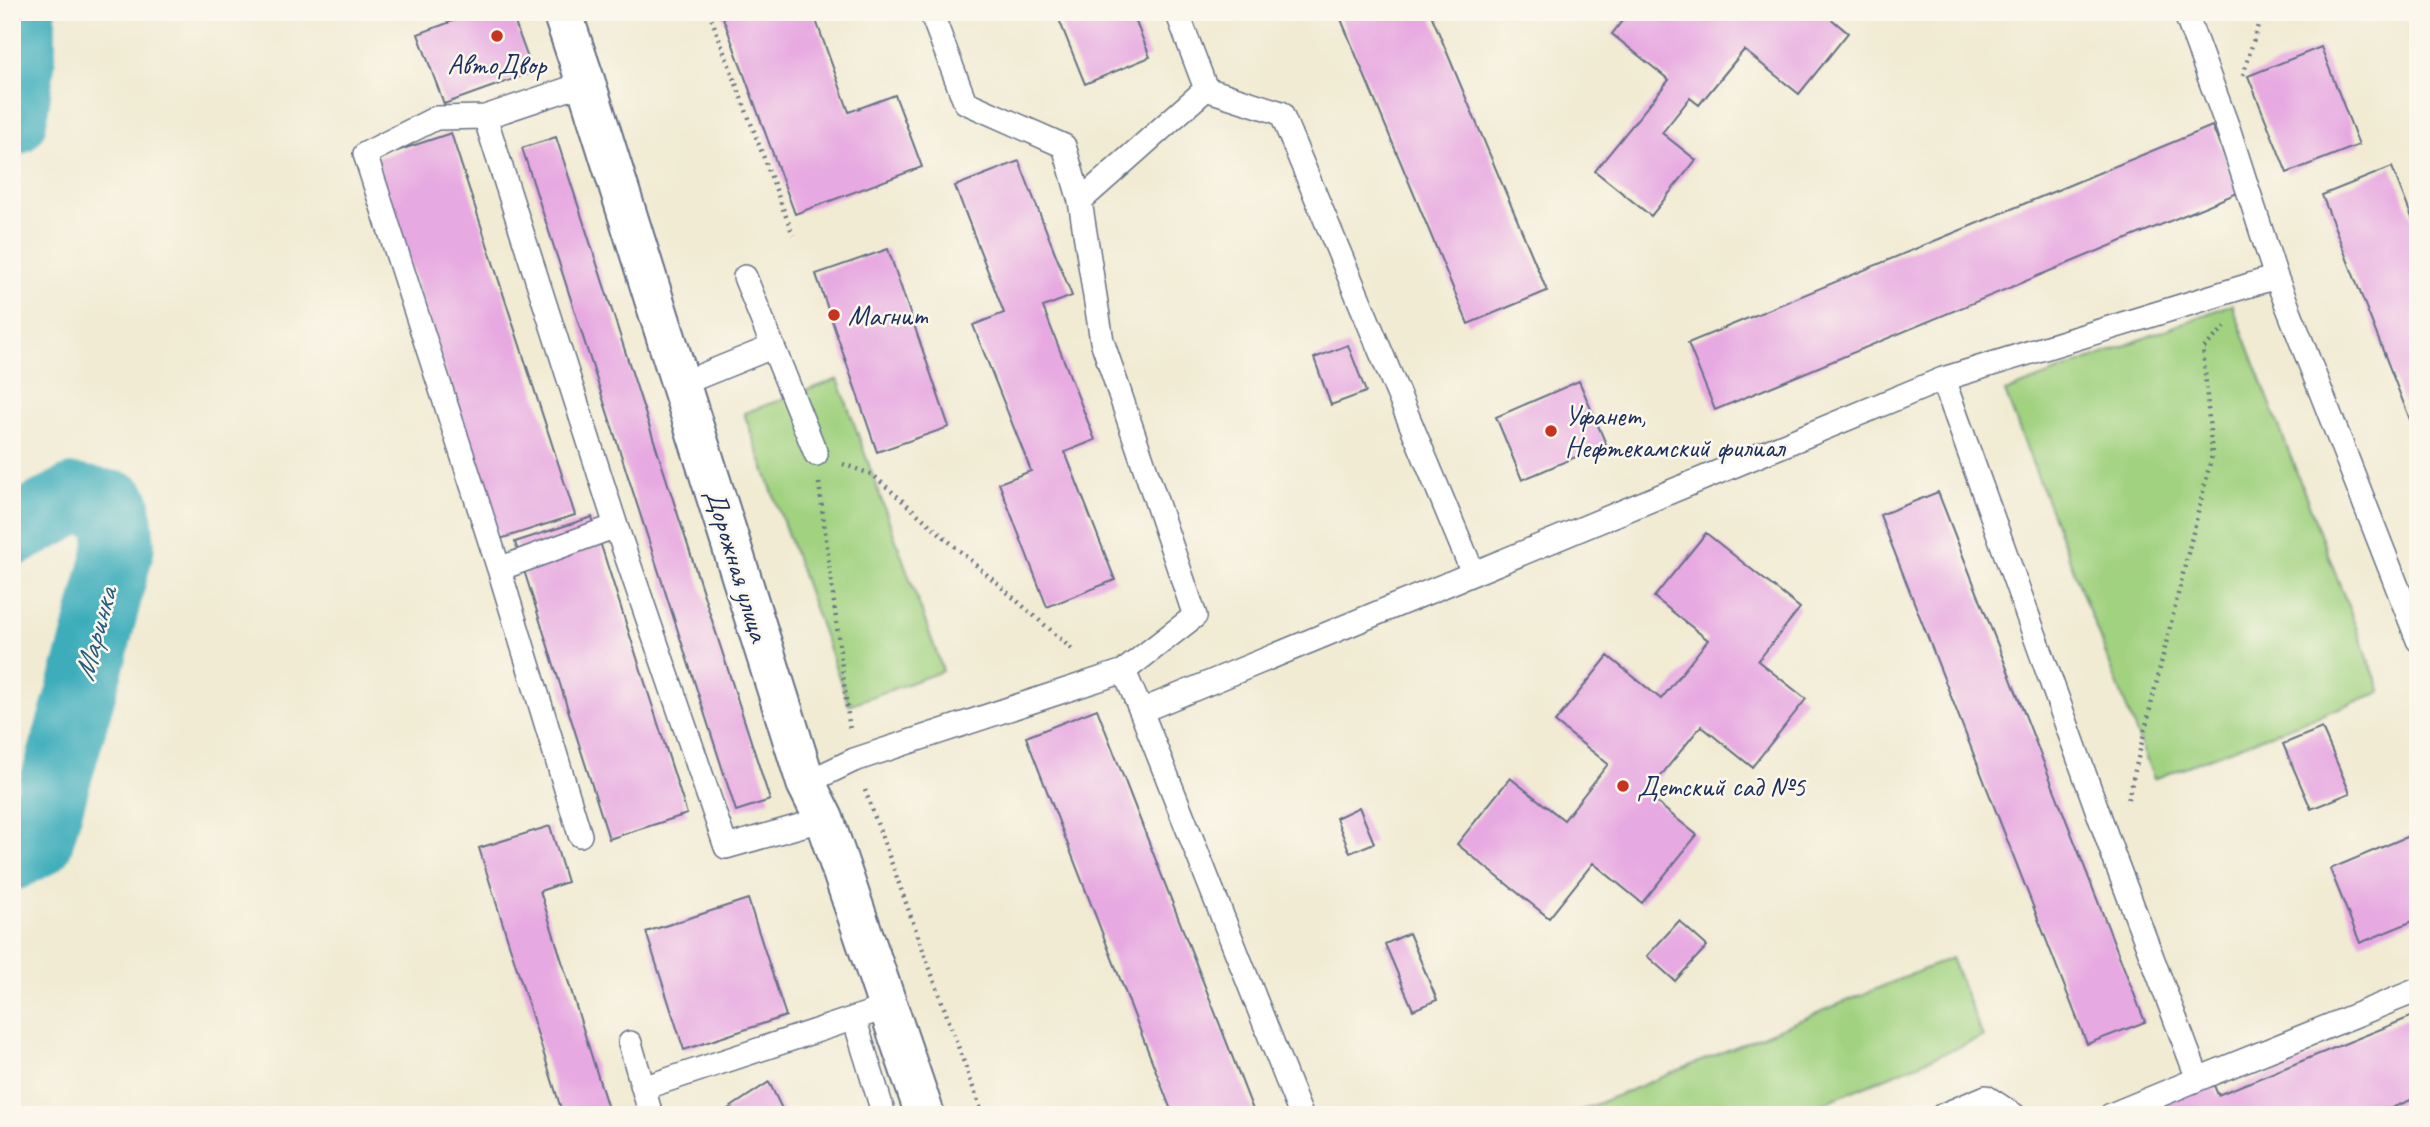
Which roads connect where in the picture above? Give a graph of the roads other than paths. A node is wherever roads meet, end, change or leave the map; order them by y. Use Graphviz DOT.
graph roads {
  1 [pos="562,12"];
  2 [pos="931,12"];
  3 [pos="1177,12"];
  4 [pos="2185,12"];
  5 [pos="586,83"];
  6 [pos="1206,89"];
  7 [pos="485,117"];
  8 [pos="1080,201"];
  9 [pos="745,277"];
  10 [pos="2276,277"];
  11 [pos="772,346"];
  12 [pos="1943,379"];
  13 [pos="681,384"];
  14 [pos="816,454"];
  15 [pos="616,526"];
  16 [pos="499,569"];
  17 [pos="1473,573"];
  18 [pos="2418,640"];
  19 [pos="1124,671"];
  20 [pos="1141,711"];
  21 [pos="806,783"];
  22 [pos="824,819"];
  23 [pos="580,835"];
  24 [pos="2418,990"];
  25 [pos="871,1012"];
  26 [pos="630,1043"];
  27 [pos="2199,1079"];
  28 [pos="643,1088"];
  29 [pos="651,1115"];
  30 [pos="884,1115"];
  31 [pos="925,1115"];
  32 [pos="1301,1115"];
  33 [pos="1943,1115"];
  34 [pos="2014,1115"];
  35 [pos="2111,1115"];
  1 -- 5 [label="main road, Дорожная улица"];
  2 -- 8 [label="lane"];
  3 -- 6 [label="lane"];
  4 -- 10 [label="lane"];
  5 -- 7 [label="lane"];
  5 -- 13 [label="main road, Дорожная улица"];
  6 -- 8 [label="lane"];
  6 -- 17 [label="lane"];
  7 -- 15 [label="lane"];
  7 -- 16 [label="lane"];
  8 -- 19 [label="lane"];
  9 -- 11 [label="lane"];
  10 -- 12 [label="lane"];
  10 -- 18 [label="lane"];
  11 -- 13 [label="lane"];
  11 -- 14 [label="lane"];
  12 -- 17 [label="lane"];
  12 -- 27 [label="lane"];
  13 -- 21 [label="main road, Дорожная улица"];
  15 -- 16 [label="lane"];
  15 -- 22 [label="lane"];
  16 -- 23 [label="lane"];
  17 -- 20 [label="lane"];
  19 -- 20 [label="lane"];
  19 -- 21 [label="lane"];
  20 -- 32 [label="lane"];
  21 -- 22 [label="main road, Дорожная улица"];
  22 -- 25 [label="main road, Дорожная улица"];
  24 -- 27 [label="lane"];
  25 -- 28 [label="lane"];
  25 -- 30 [label="lane"];
  25 -- 31 [label="main road, Дорожная улица"];
  26 -- 28 [label="lane"];
  27 -- 35 [label="lane"];
  28 -- 29 [label="lane"];
  33 -- 34 [label="lane"];
}
